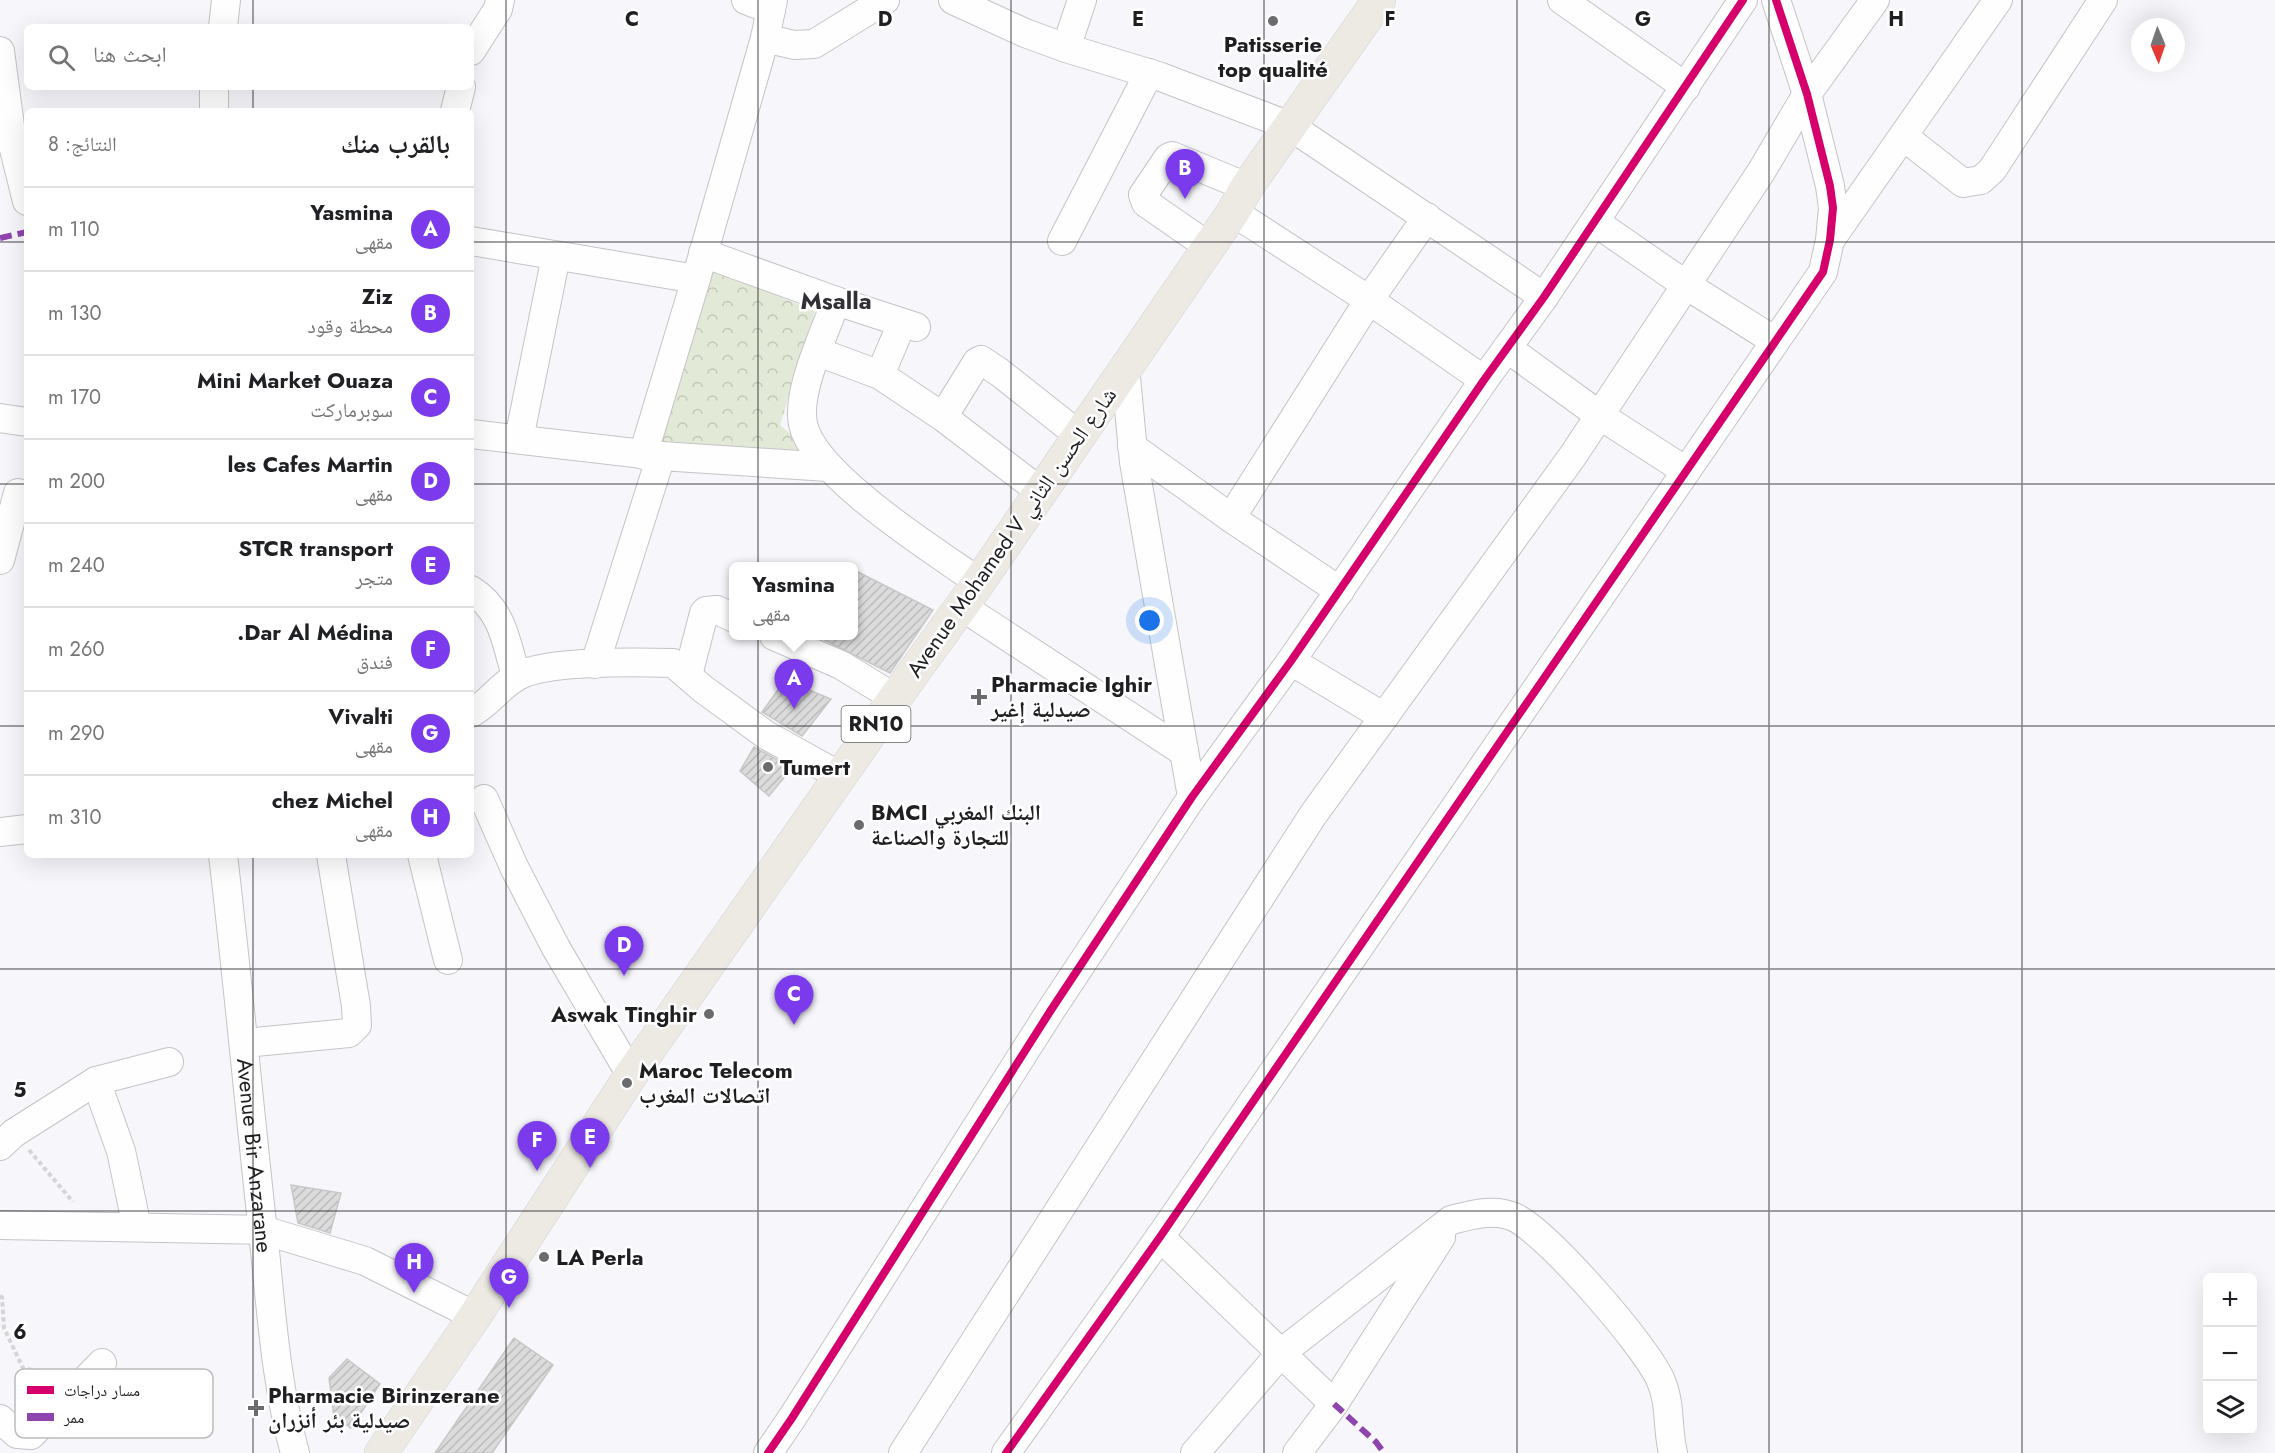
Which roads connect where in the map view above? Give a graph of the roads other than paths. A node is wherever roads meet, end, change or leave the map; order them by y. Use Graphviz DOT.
graph roads {
  1 [pos="226,0"];
  2 [pos="500,0"];
  3 [pos="885,0"];
  4 [pos="953,0"];
  5 [pos="1083,0"];
  6 [pos="1379,0"];
  7 [pos="1743,0"];
  8 [pos="1776,0"];
  9 [pos="1875,0"];
  10 [pos="1998,0"];
  11 [pos="2103,0"];
  12 [pos="763,3"];
  13 [pos="1573,3"];
  14 [pos="223,24"];
  15 [pos="765,38"];
  16 [pos="474,46"];
  17 [pos="1066,48"];
  18 [pos="0,51"];
  19 [pos="1149,73"];
  20 [pos="1686,87"];
  21 [pos="214,90"];
  22 [pos="460,90"];
  23 [pos="1807,94"];
  24 [pos="214,108"];
  25 [pos="456,108"];
  26 [pos="1290,126"];
  27 [pos="1903,136"];
  28 [pos="19,141"];
  29 [pos="16,194"];
  30 [pos="1240,200"];
  31 [pos="1427,217"];
  32 [pos="1595,222"];
  33 [pos="1830,240"];
  34 [pos="474,241"];
  35 [pos="1062,241"];
  36 [pos="1208,246"];
  37 [pos="556,256"];
  38 [pos="699,266"];
  39 [pos="1686,285"];
  40 [pos="1544,297"];
  41 [pos="1369,300"];
  42 [pos="836,301"];
  43 [pos="1775,341"];
  44 [pos="1507,348"];
  45 [pos="818,351"];
  46 [pos="1125,368"];
  47 [pos="880,375"];
  48 [pos="1485,380"];
  49 [pos="1599,415"];
  50 [pos="943,417"];
  51 [pos="0,418"];
  52 [pos="24,422"];
  53 [pos="474,434"];
  54 [pos="1080,436"];
  55 [pos="519,439"];
  56 [pos="1132,447"];
  57 [pos="652,456"];
  58 [pos="828,467"];
  59 [pos="1686,471"];
  60 [pos="15,492"];
  61 [pos="1041,492"];
  62 [pos="1231,518"];
  63 [pos="0,560"];
  64 [pos="1340,591"];
  65 [pos="474,592"];
  66 [pos="970,594"];
  67 [pos="729,616"];
  68 [pos="783,640"];
  69 [pos="1291,662"];
  70 [pos="595,664"];
  71 [pos="688,675"];
  72 [pos="516,676"];
  73 [pos="895,698"];
  74 [pos="474,710"];
  75 [pos="1384,717"];
  76 [pos="1184,752"];
  77 [pos="840,776"];
  78 [pos="1192,797"];
  79 [pos="484,799"];
  80 [pos="24,829"];
  81 [pos="0,832"];
  82 [pos="223,858"];
  83 [pos="331,858"];
  84 [pos="423,858"];
  85 [pos="448,960"];
  86 [pos="245,1043"];
  87 [pos="169,1062"];
  88 [pos="631,1075"];
  89 [pos="96,1081"];
  90 [pos="7,1139"];
  91 [pos="1451,1220"];
  92 [pos="0,1225"];
  93 [pos="137,1227"];
  94 [pos="263,1230"];
  95 [pos="1160,1237"];
  96 [pos="475,1316"];
  97 [pos="1281,1353"];
  98 [pos="102,1363"];
  99 [pos="96,1369"];
  100 [pos="1334,1404"];
  101 [pos="0,1419"];
  102 [pos="15,1432"];
  103 [pos="295,1453"];
  104 [pos="381,1453"];
  105 [pos="768,1453"];
  106 [pos="903,1453"];
  107 [pos="1006,1453"];
  108 [pos="1195,1453"];
  109 [pos="1297,1453"];
  110 [pos="1673,1453"];
  1 -- 14 [label="street"];
  2 -- 16 [label="street"];
  3 -- 15 [label="street"];
  4 -- 17 [label="street"];
  5 -- 17 [label="street"];
  6 -- 26 [label="main road, Avenue Mohamed V شارع الحسن الثاني / RN10"];
  7 -- 20 [label="street"];
  8 -- 23 [label="street"];
  9 -- 23 [label="street"];
  10 -- 27 [label="street"];
  11 -- 27 [label="street"];
  12 -- 15 [label="street"];
  13 -- 20 [label="street"];
  15 -- 38 [label="street"];
  17 -- 19 [label="street"];
  18 -- 28 [label="street"];
  19 -- 26 [label="street"];
  19 -- 35 [label="street"];
  20 -- 32 [label="street"];
  21 -- 24 [label="street"];
  22 -- 25 [label="street"];
  23 -- 33 [label="street"];
  23 -- 39 [label="street"];
  26 -- 30 [label="main road, Avenue Mohamed V شارع الحسن الثاني / RN10"];
  26 -- 31 [label="street"];
  27 -- 33 [label="street"];
  28 -- 29 [label="street"];
  30 -- 36 [label="main road, Avenue Mohamed V شارع الحسن الثاني / RN10"];
  30 -- 36 [label="street"];
  30 -- 41 [label="street"];
  31 -- 40 [label="street"];
  31 -- 41 [label="street"];
  32 -- 39 [label="street"];
  32 -- 40 [label="street"];
  33 -- 43 [label="street"];
  34 -- 37 [label="street"];
  36 -- 46 [label="main road, Avenue Mohamed V شارع الحسن الثاني / RN10"];
  37 -- 38 [label="street"];
  37 -- 55 [label="street"];
  38 -- 42 [label="street"];
  38 -- 57 [label="street"];
  39 -- 43 [label="street"];
  39 -- 49 [label="street"];
  40 -- 44 [label="street"];
  41 -- 48 [label="street"];
  41 -- 62 [label="street"];
  42 -- 45 [label="street"];
  42 -- 47 [label="street"];
  43 -- 59 [label="street"];
  44 -- 48 [label="street"];
  44 -- 49 [label="street"];
  45 -- 47 [label="street"];
  45 -- 58 [label="street"];
  46 -- 54 [label="main road, Avenue Mohamed V شارع الحسن الثاني / RN10"];
  46 -- 56 [label="street"];
  47 -- 50 [label="street"];
  48 -- 64 [label="street"];
  49 -- 59 [label="street"];
  49 -- 75 [label="street"];
  50 -- 54 [label="street"];
  50 -- 61 [label="street"];
  51 -- 52 [label="street"];
  53 -- 55 [label="street"];
  54 -- 61 [label="main road, Avenue Mohamed V شارع الحسن الثاني / RN10"];
  55 -- 57 [label="street"];
  56 -- 62 [label="street"];
  56 -- 76 [label="street"];
  57 -- 58 [label="street"];
  57 -- 70 [label="street"];
  58 -- 66 [label="street"];
  59 -- 95 [label="street"];
  60 -- 63 [label="street"];
  61 -- 66 [label="main road, Avenue Mohamed V شارع الحسن الثاني / RN10"];
  62 -- 64 [label="street"];
  64 -- 69 [label="street"];
  65 -- 72 [label="street"];
  66 -- 73 [label="main road, Avenue Mohamed V شارع الحسن الثاني / RN10"];
  66 -- 76 [label="street"];
  67 -- 71 [label="street"];
  68 -- 73 [label="street"];
  69 -- 75 [label="street"];
  69 -- 78 [label="street"];
  70 -- 71 [label="street"];
  70 -- 72 [label="street"];
  71 -- 77 [label="street"];
  72 -- 74 [label="street"];
  73 -- 77 [label="main road, Avenue Mohamed V شارع الحسن الثاني / RN10"];
  75 -- 106 [label="street"];
  76 -- 78 [label="street"];
  77 -- 88 [label="main road, Avenue Mohamed V شارع الحسن الثاني / RN10"];
  78 -- 105 [label="street"];
  79 -- 88 [label="street"];
  80 -- 81 [label="street"];
  82 -- 86 [label="street, Avenue Bir Anzarane"];
  83 -- 86 [label="street"];
  84 -- 85 [label="street"];
  86 -- 94 [label="street, Avenue Bir Anzarane"];
  87 -- 89 [label="street"];
  88 -- 96 [label="main road, Avenue Mohamed V شارع الحسن الثاني / RN10"];
  89 -- 90 [label="street"];
  89 -- 93 [label="street"];
  91 -- 97 [label="street"];
  91 -- 100 [label="street"];
  91 -- 110 [label="street"];
  92 -- 93 [label="street"];
  93 -- 94 [label="street"];
  94 -- 96 [label="street"];
  94 -- 103 [label="street, Avenue Bir Anzarane"];
  95 -- 97 [label="street"];
  95 -- 107 [label="street"];
  96 -- 104 [label="main road, Avenue Mohamed V شارع الحسن الثاني / RN10"];
  97 -- 100 [label="street"];
  97 -- 108 [label="street"];
  98 -- 99 [label="street"];
  100 -- 109 [label="street"];
  101 -- 102 [label="street"];
}
